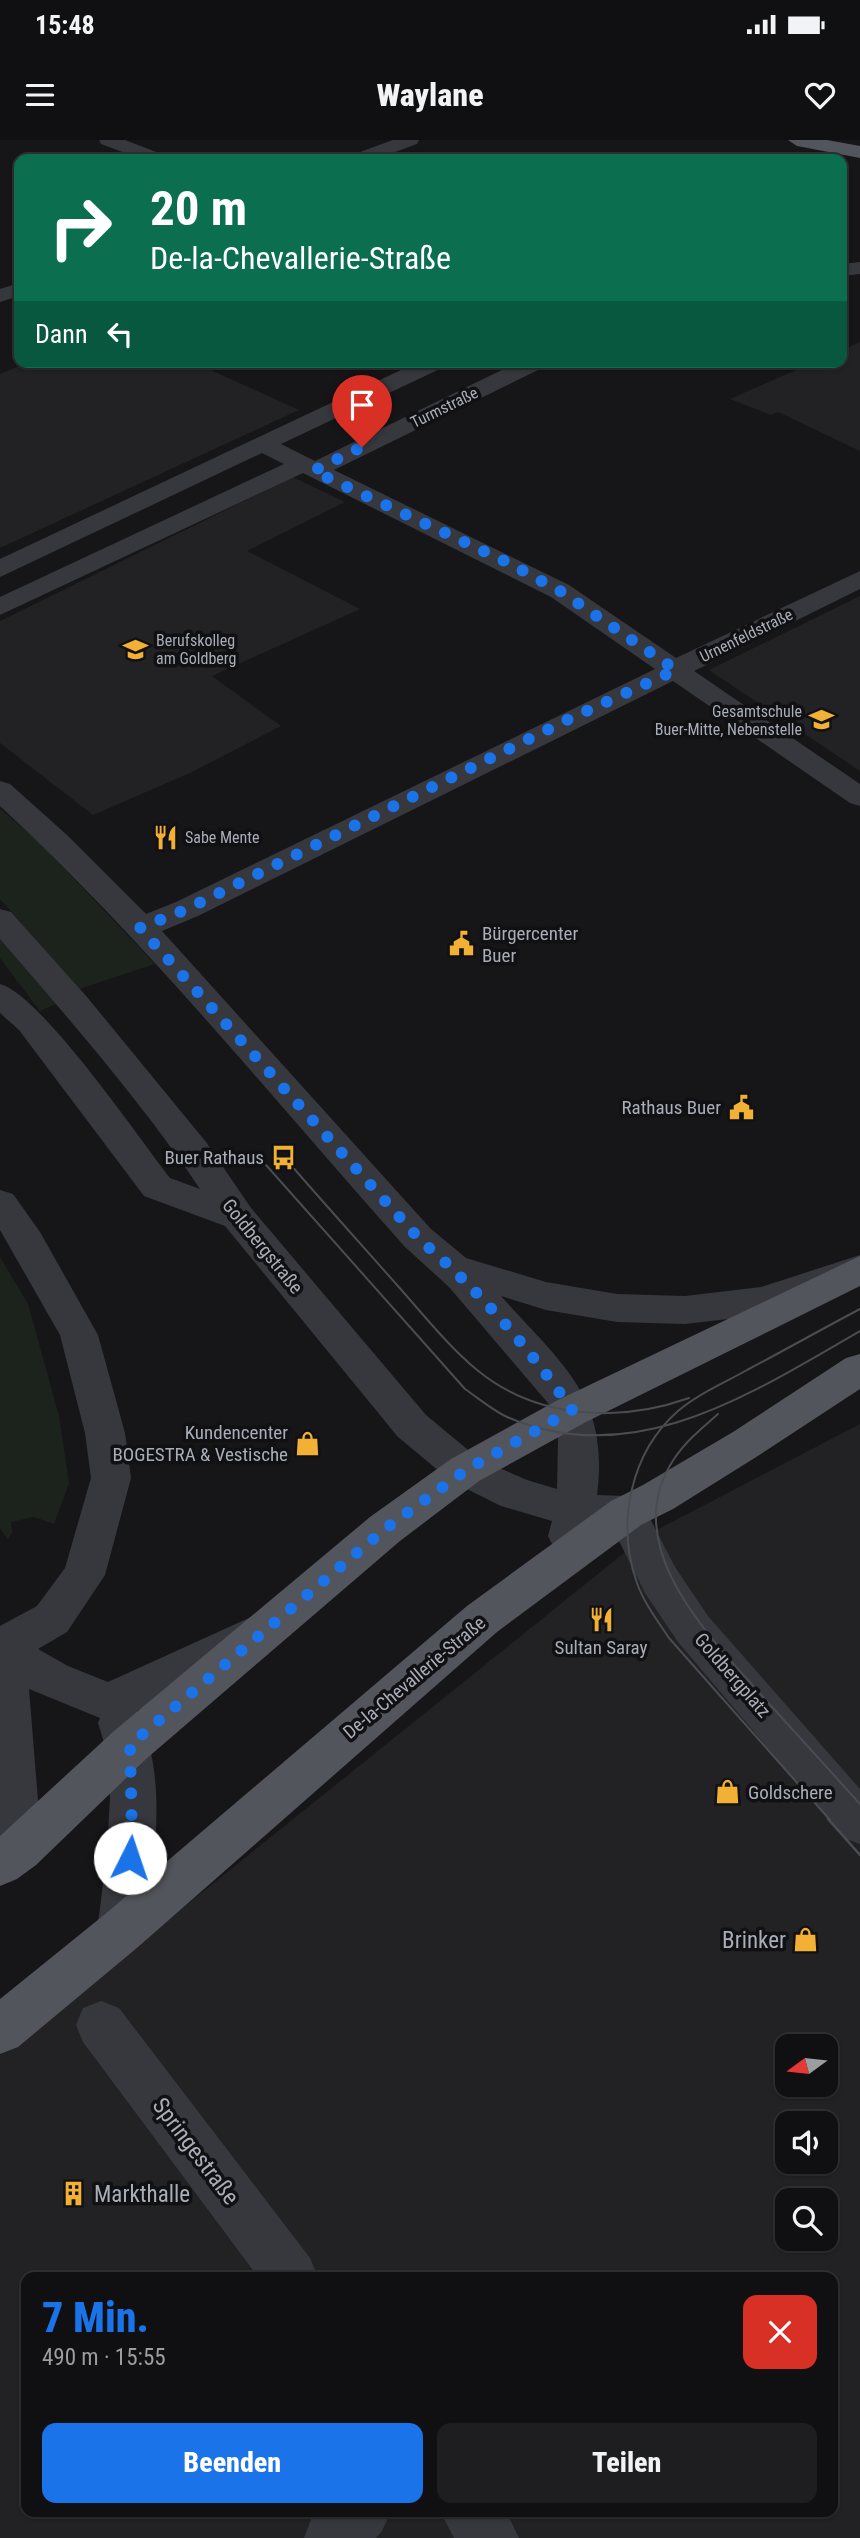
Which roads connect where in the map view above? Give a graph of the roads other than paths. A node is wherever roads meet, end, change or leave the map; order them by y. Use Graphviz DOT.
graph roads {
  1 [pos="108,140"];
  2 [pos="410,140"];
  3 [pos="797,140"];
  4 [pos="860,152"];
  5 [pos="144,154"];
  6 [pos="372,154"];
  7 [pos="423,368"];
  8 [pos="523,368"];
  9 [pos="262,444"];
  10 [pos="233,459"];
  11 [pos="307,468"];
  12 [pos="271,479"];
  13 [pos="0,569"];
  14 [pos="860,579"];
  15 [pos="0,607"];
  16 [pos="676,670"];
  17 [pos="0,790"];
  18 [pos="860,797"];
  19 [pos="0,919"];
  20 [pos="140,928"];
  21 [pos="0,995"];
  22 [pos="0,1203"];
  23 [pos="238,1217"];
  24 [pos="453,1268"];
  25 [pos="860,1270"];
  26 [pos="860,1368"];
  27 [pos="572,1410"];
  28 [pos="466,1470"];
  29 [pos="575,1511"];
  30 [pos="626,1513"];
  31 [pos="563,1559"];
  32 [pos="272,1626"];
  33 [pos="1,1646"];
  34 [pos="110,1702"];
  35 [pos="130,1745"];
  36 [pos="860,1823"];
  37 [pos="9,1857"];
  38 [pos="121,1931"];
  39 [pos="101,2025"];
  40 [pos="0,2029"];
  41 [pos="287,2272"];
  42 [pos="356,2517"];
  43 [pos="474,2517"];
  44 [pos="333,2538"];
  45 [pos="490,2538"];
  1 -- 5 [label="street"];
  2 -- 6 [label="street"];
  3 -- 4 [label="main road"];
  7 -- 9 [label="street"];
  8 -- 11 [label="street, Turmstraße"];
  9 -- 10 [label="street"];
  9 -- 11 [label="street"];
  10 -- 12 [label="street"];
  10 -- 13 [label="street"];
  11 -- 12 [label="street, Turmstraße"];
  11 -- 16 [label="street"];
  12 -- 15 [label="street, Turmstraße"];
  14 -- 16 [label="street, Urnenfeldstraße"];
  16 -- 18 [label="street"];
  16 -- 20 [label="street, Urnenfeldstraße"];
  17 -- 20 [label="street"];
  19 -- 23 [label="street, Goldbergstraße"];
  20 -- 24 [label="street"];
  21 -- 23 [label="street"];
  22 -- 33 [label="street"];
  23 -- 28 [label="street, Goldbergstraße"];
  24 -- 25 [label="street"];
  24 -- 27 [label="street"];
  25 -- 27 [label="main road"];
  26 -- 30 [label="main road, De-la-Chevallerie-Straße"];
  27 -- 28 [label="main road"];
  27 -- 29 [label="street"];
  28 -- 29 [label="street, Goldbergstraße"];
  28 -- 32 [label="main road"];
  29 -- 30 [label="street, Goldbergstraße"];
  29 -- 31 [label="street"];
  30 -- 31 [label="main road, De-la-Chevallerie-Straße"];
  30 -- 36 [label="street, Goldbergplatz"];
  31 -- 38 [label="main road, De-la-Chevallerie-Straße"];
  32 -- 34 [label="street"];
  32 -- 35 [label="main road"];
  33 -- 34 [label="street"];
  33 -- 37 [label="street"];
  34 -- 35 [label="street"];
  35 -- 37 [label="main road"];
  35 -- 38 [label="street"];
  38 -- 40 [label="main road, De-la-Chevallerie-Straße"];
  39 -- 41 [label="street, Springestraße"];
  42 -- 44 [label="street"];
  43 -- 45 [label="street"];
}
